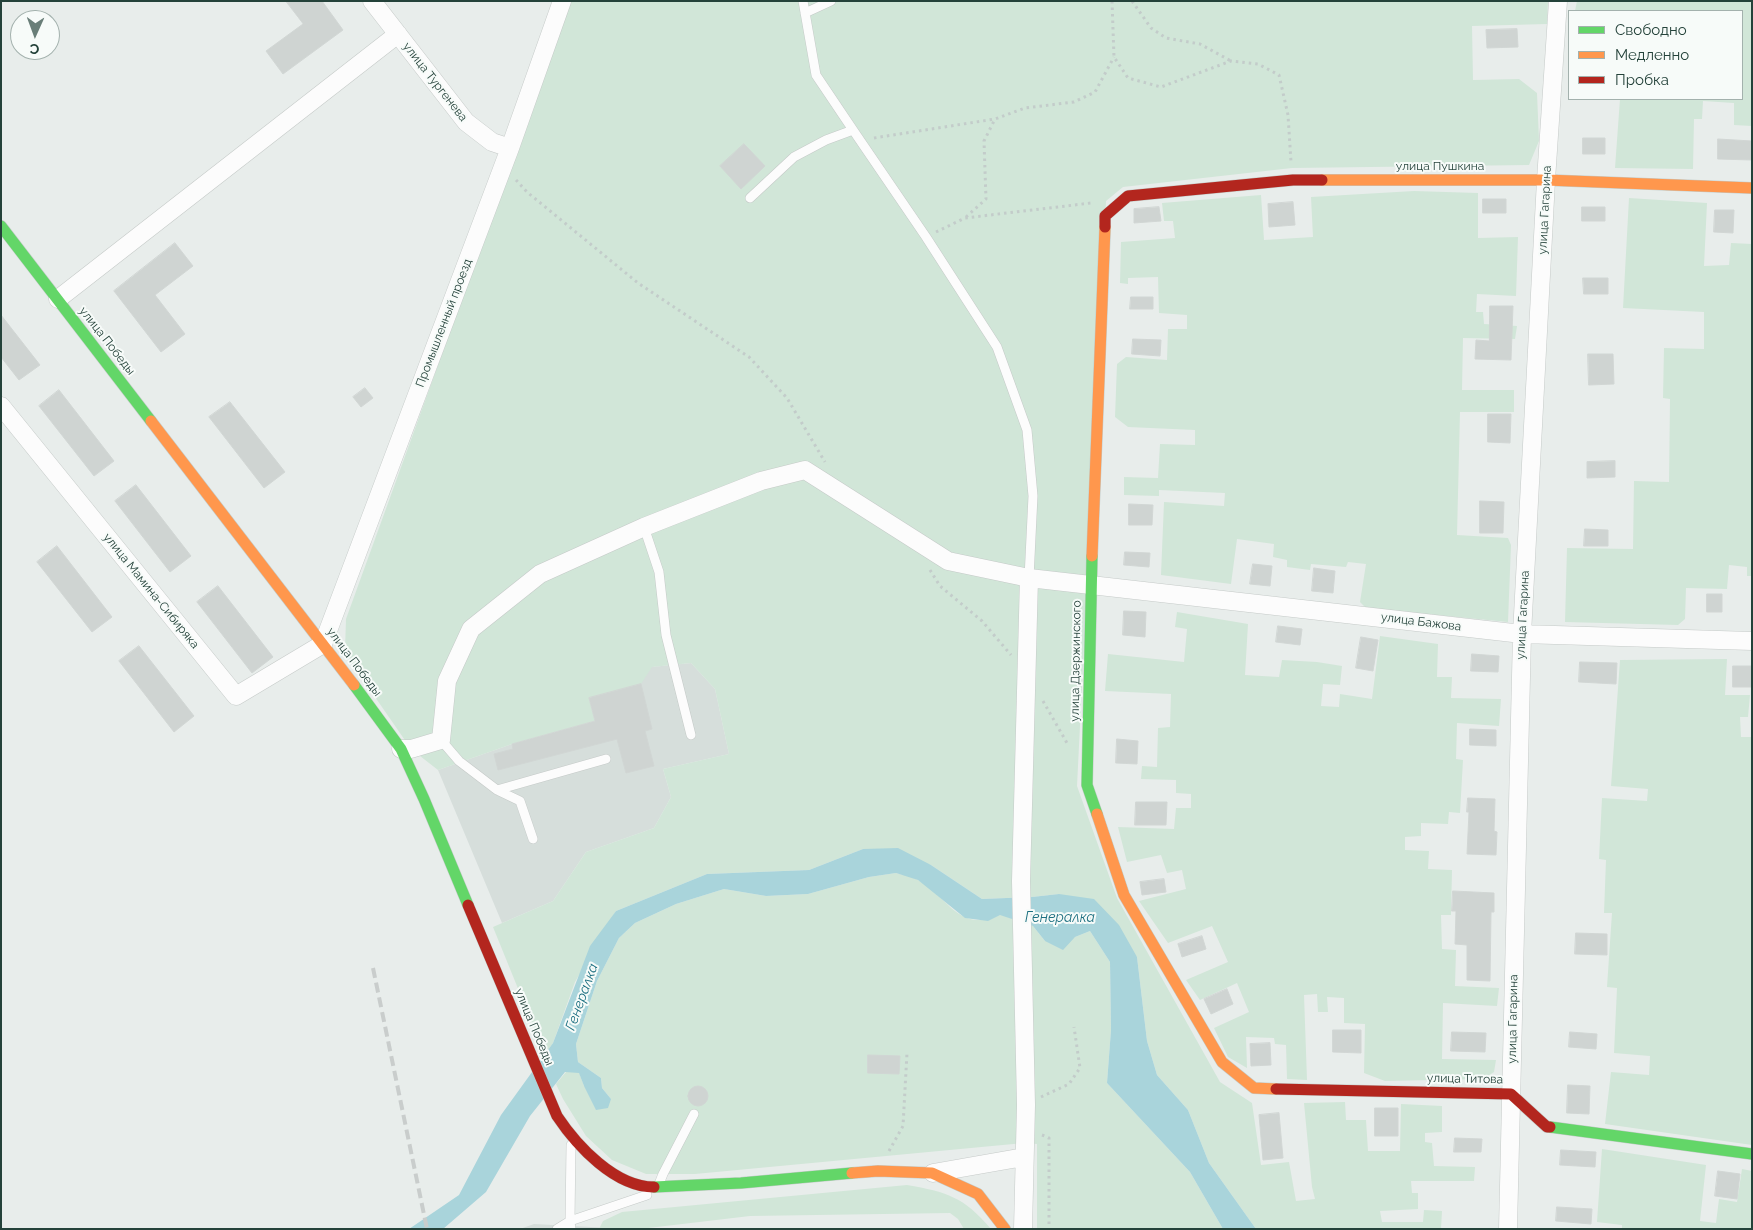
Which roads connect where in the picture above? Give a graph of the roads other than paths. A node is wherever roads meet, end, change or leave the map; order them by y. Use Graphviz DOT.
graph roads {
  1 [pos="372,1"];
  2 [pos="562,1"];
  3 [pos="803,1"];
  4 [pos="831,1"];
  5 [pos="1558,1"];
  6 [pos="805,13"];
  7 [pos="398,34"];
  8 [pos="853,130"];
  9 [pos="510,148"];
  10 [pos="1546,180"];
  11 [pos="1752,188"];
  12 [pos="1128,196"];
  13 [pos="750,198"];
  14 [pos="1,226"];
  15 [pos="58,299"];
  16 [pos="3,411"];
  17 [pos="644,527"];
  18 [pos="1030,578"];
  19 [pos="1091,585"];
  20 [pos="1522,634"];
  21 [pos="1752,641"];
  22 [pos="323,644"];
  23 [pos="691,735"];
  24 [pos="441,740"];
  25 [pos="401,749"];
  26 [pos="606,759"];
  27 [pos="496,790"];
  28 [pos="533,839"];
  29 [pos="1254,1088"];
  30 [pos="1511,1094"];
  31 [pos="694,1114"];
  32 [pos="571,1137"];
  33 [pos="1752,1154"];
  34 [pos="1024,1158"];
  35 [pos="932,1173"];
  36 [pos="658,1187"];
  37 [pos="671,1187"];
  38 [pos="571,1225"];
  39 [pos="557,1229"];
  40 [pos="1005,1229"];
  41 [pos="1023,1229"];
  42 [pos="1508,1229"];
  1 -- 7 [label="street, улица Тургенева"];
  2 -- 9 [label="street, Промышленный проезд"];
  3 -- 6 [label="lane"];
  4 -- 6 [label="lane"];
  5 -- 10 [label="street, улица Гагарина"];
  6 -- 8 [label="lane"];
  7 -- 9 [label="street, улица Тургенева"];
  7 -- 15 [label="street"];
  8 -- 13 [label="lane"];
  8 -- 18 [label="lane"];
  9 -- 22 [label="street, Промышленный проезд"];
  10 -- 11 [label="street, улица Пушкина"];
  10 -- 12 [label="street, улица Пушкина"];
  10 -- 20 [label="street, улица Гагарина"];
  12 -- 19 [label="street, улица Дзержинского"];
  14 -- 15 [label="street, улица Победы"];
  15 -- 22 [label="street, улица Победы"];
  16 -- 22 [label="street, улица Мамина-Сибиряка"];
  17 -- 18 [label="street, улица Бажова"];
  17 -- 23 [label="lane"];
  17 -- 24 [label="street, улица Бажова"];
  18 -- 19 [label="street, улица Бажова"];
  18 -- 34 [label="street"];
  19 -- 20 [label="street, улица Бажова"];
  19 -- 29 [label="street, улица Дзержинского"];
  20 -- 21 [label="street, улица Бажова"];
  20 -- 30 [label="street, улица Гагарина"];
  22 -- 25 [label="street, улица Победы"];
  24 -- 25 [label="street"];
  24 -- 27 [label="lane"];
  25 -- 32 [label="street, улица Победы"];
  26 -- 27 [label="lane"];
  27 -- 28 [label="lane"];
  29 -- 30 [label="street, улица Титова"];
  30 -- 33 [label="street, улица Титова"];
  30 -- 42 [label="street, улица Гагарина"];
  31 -- 36 [label="lane"];
  32 -- 36 [label="street, улица Победы"];
  32 -- 38 [label="lane"];
  34 -- 35 [label="street"];
  34 -- 41 [label="street"];
  35 -- 37 [label="street, улица Победы"];
  35 -- 40 [label="street"];
  36 -- 37 [label="street, улица Победы"];
  37 -- 38 [label="lane"];
  38 -- 39 [label="lane"];
}
